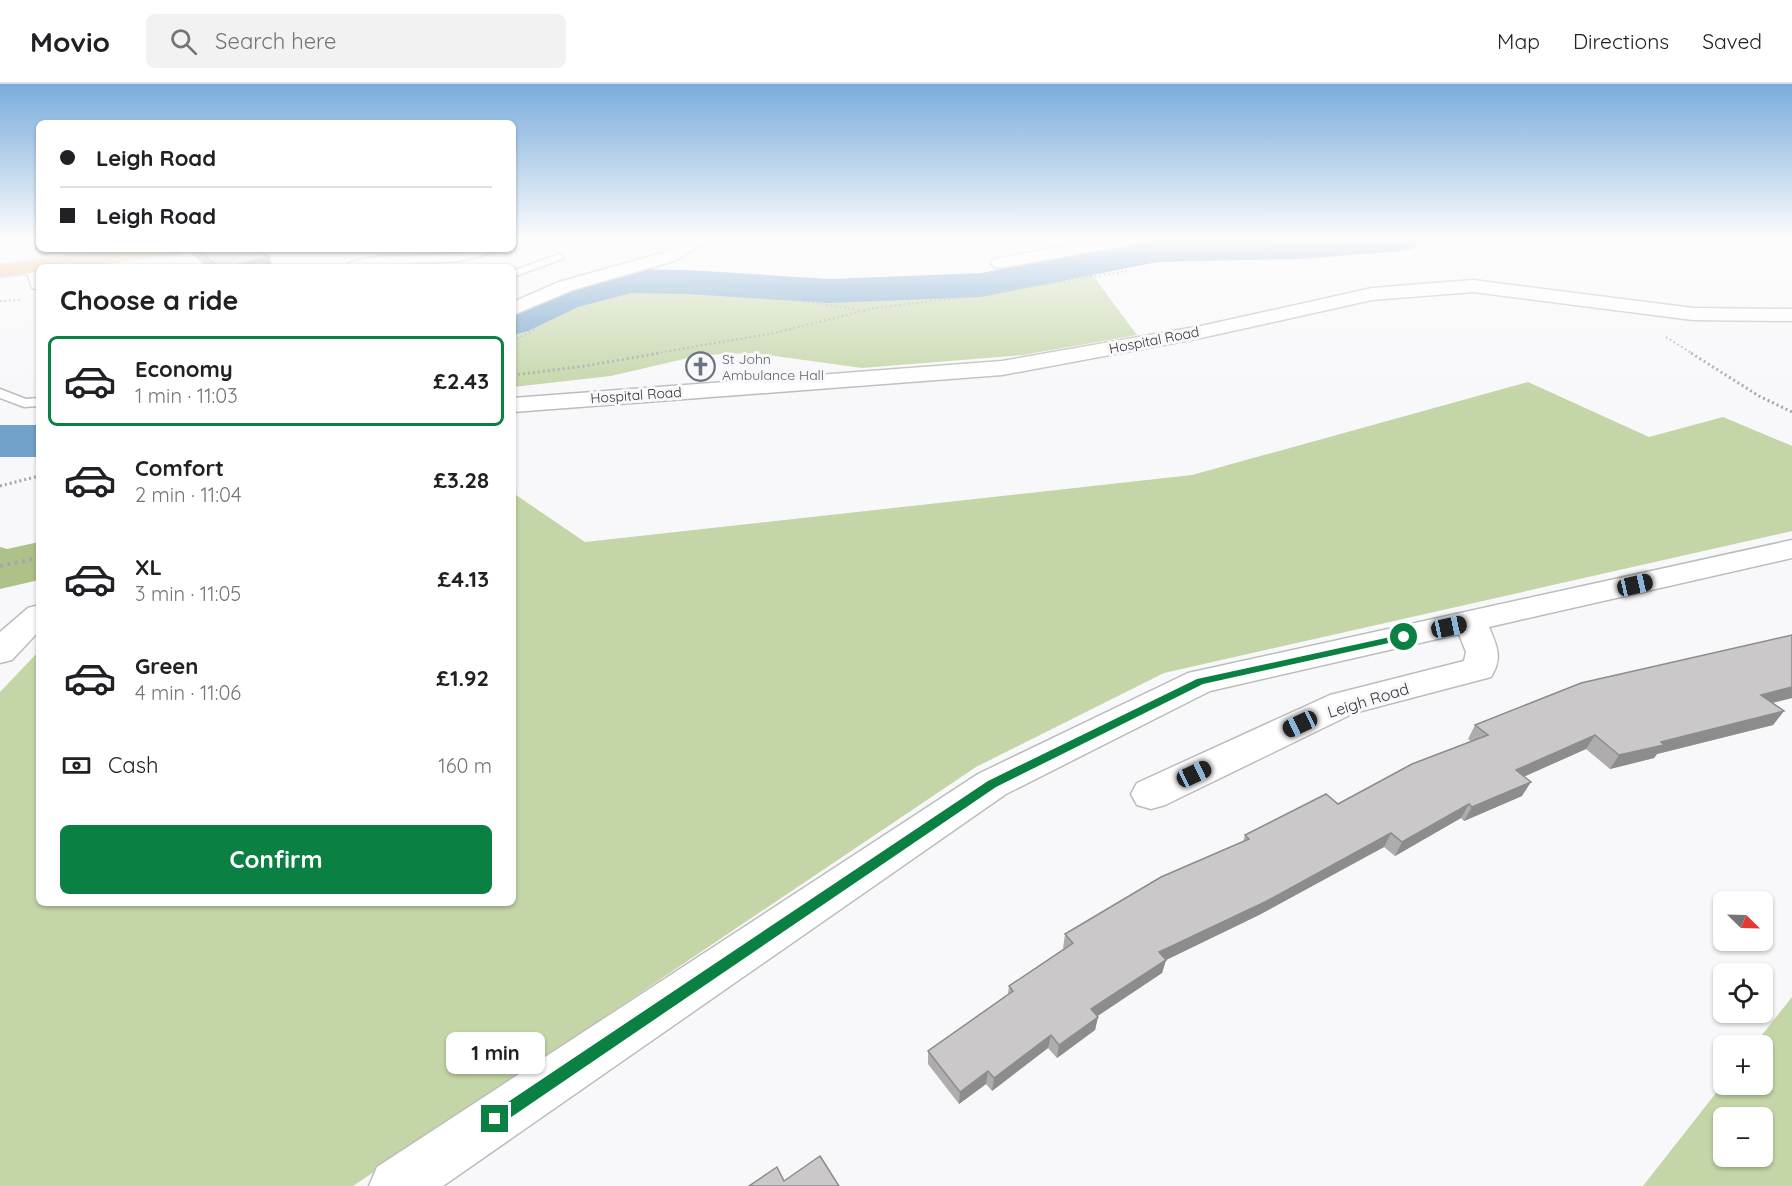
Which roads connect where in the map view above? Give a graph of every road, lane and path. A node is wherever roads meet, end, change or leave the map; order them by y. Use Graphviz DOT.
graph roads {
  1 [pos="553,291"];
  2 [pos="748,291"];
  3 [pos="992,291"];
  4 [pos="1403,291"];
  5 [pos="1512,291"];
  6 [pos="1617,306"];
  7 [pos="516,308"];
  8 [pos="862,311"];
  9 [pos="1792,315"];
  10 [pos="541,326"];
  11 [pos="516,339"];
  12 [pos="516,375"];
  13 [pos="0,393"];
  14 [pos="36,402"];
  15 [pos="516,405"];
  16 [pos="1792,412"];
  17 [pos="36,477"];
  18 [pos="0,486"];
  19 [pos="1792,549"];
  20 [pos="36,559"];
  21 [pos="0,566"];
  22 [pos="36,617"];
  23 [pos="1471,622"];
  24 [pos="0,652"];
  25 [pos="1151,794"];
  26 [pos="396,1186"];
  1 -- 7 [label="street"];
  2 -- 8 [label="path"];
  3 -- 8 [label="path"];
  4 -- 15 [label="street, Hospital Road"];
  5 -- 6 [label="street, Hospital Road"];
  6 -- 9 [label="street, Hospital Road"];
  6 -- 16 [label="path"];
  8 -- 12 [label="path"];
  10 -- 11 [label="path"];
  13 -- 14 [label="lane"];
  17 -- 18 [label="path"];
  19 -- 23 [label="street"];
  20 -- 21 [label="path"];
  22 -- 24 [label="street"];
  23 -- 25 [label="street, Leigh Road"];
  23 -- 26 [label="street"];
}
